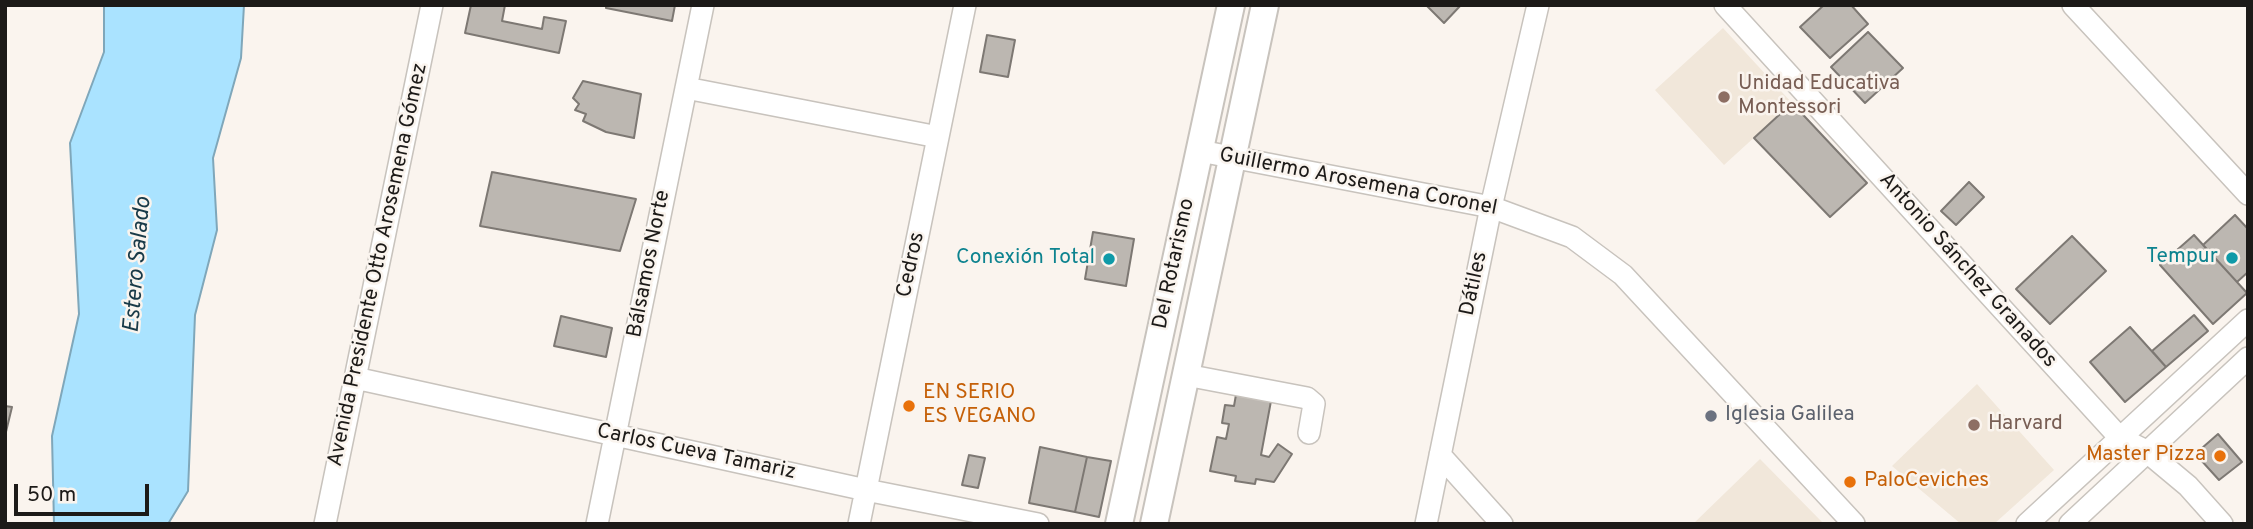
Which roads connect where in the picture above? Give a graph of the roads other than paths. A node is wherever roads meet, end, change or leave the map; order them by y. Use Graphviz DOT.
graph roads {
  1 [pos="432,5"];
  2 [pos="703,5"];
  3 [pos="965,5"];
  4 [pos="1231,5"];
  5 [pos="1265,5"];
  6 [pos="1538,5"];
  7 [pos="1724,5"];
  8 [pos="2073,5"];
  9 [pos="686,88"];
  10 [pos="938,137"];
  11 [pos="1200,151"];
  12 [pos="1232,158"];
  13 [pos="2248,194"];
  14 [pos="1490,208"];
  15 [pos="2248,320"];
  16 [pos="2248,358"];
  17 [pos="1186,375"];
  18 [pos="355,377"];
  19 [pos="1309,433"];
  20 [pos="615,435"];
  21 [pos="2120,438"];
  22 [pos="2146,451"];
  23 [pos="1440,456"];
  24 [pos="866,490"];
  25 [pos="325,524"];
  26 [pos="597,524"];
  27 [pos="859,524"];
  28 [pos="1038,524"];
  29 [pos="1119,524"];
  30 [pos="1154,524"];
  31 [pos="1426,524"];
  32 [pos="1502,524"];
  33 [pos="1854,524"];
  34 [pos="2027,524"];
  35 [pos="2070,524"];
  36 [pos="2221,524"];
  1 -- 18 [label="street, Avenida Presidente Otto Arosemena Gómez"];
  2 -- 9 [label="street, Bálsamos Norte"];
  3 -- 10 [label="street, Cedros"];
  4 -- 11 [label="main road, Del Rotarismo"];
  5 -- 12 [label="main road, Del Rotarismo"];
  6 -- 14 [label="street, Dátiles"];
  7 -- 21 [label="street, Antonio Sánchez Granados"];
  8 -- 13 [label="street"];
  9 -- 10 [label="street"];
  9 -- 20 [label="street, Bálsamos Norte"];
  10 -- 24 [label="street, Cedros"];
  11 -- 12 [label="street, Guillermo Arosemena Coronel"];
  11 -- 29 [label="main road, Del Rotarismo"];
  12 -- 14 [label="street, Guillermo Arosemena Coronel"];
  12 -- 17 [label="main road, Del Rotarismo"];
  14 -- 23 [label="street, Dátiles"];
  14 -- 33 [label="street, Guillermo Arosemena Coronel"];
  15 -- 21 [label="street"];
  16 -- 22 [label="street"];
  17 -- 19 [label="street"];
  17 -- 30 [label="main road, Del Rotarismo"];
  18 -- 20 [label="street, Carlos Cueva Tamariz"];
  18 -- 25 [label="street, Avenida Presidente Otto Arosemena Gómez"];
  20 -- 24 [label="street, Carlos Cueva Tamariz"];
  20 -- 26 [label="street, Bálsamos Norte"];
  21 -- 22 [label="street, Antonio Sánchez Granados"];
  21 -- 34 [label="street"];
  22 -- 35 [label="street"];
  22 -- 36 [label="street, Antonio Sánchez Granados"];
  23 -- 31 [label="street, Dátiles"];
  23 -- 32 [label="street"];
  24 -- 27 [label="street, Cedros"];
  24 -- 28 [label="street, Carlos Cueva Tamariz"];
}
